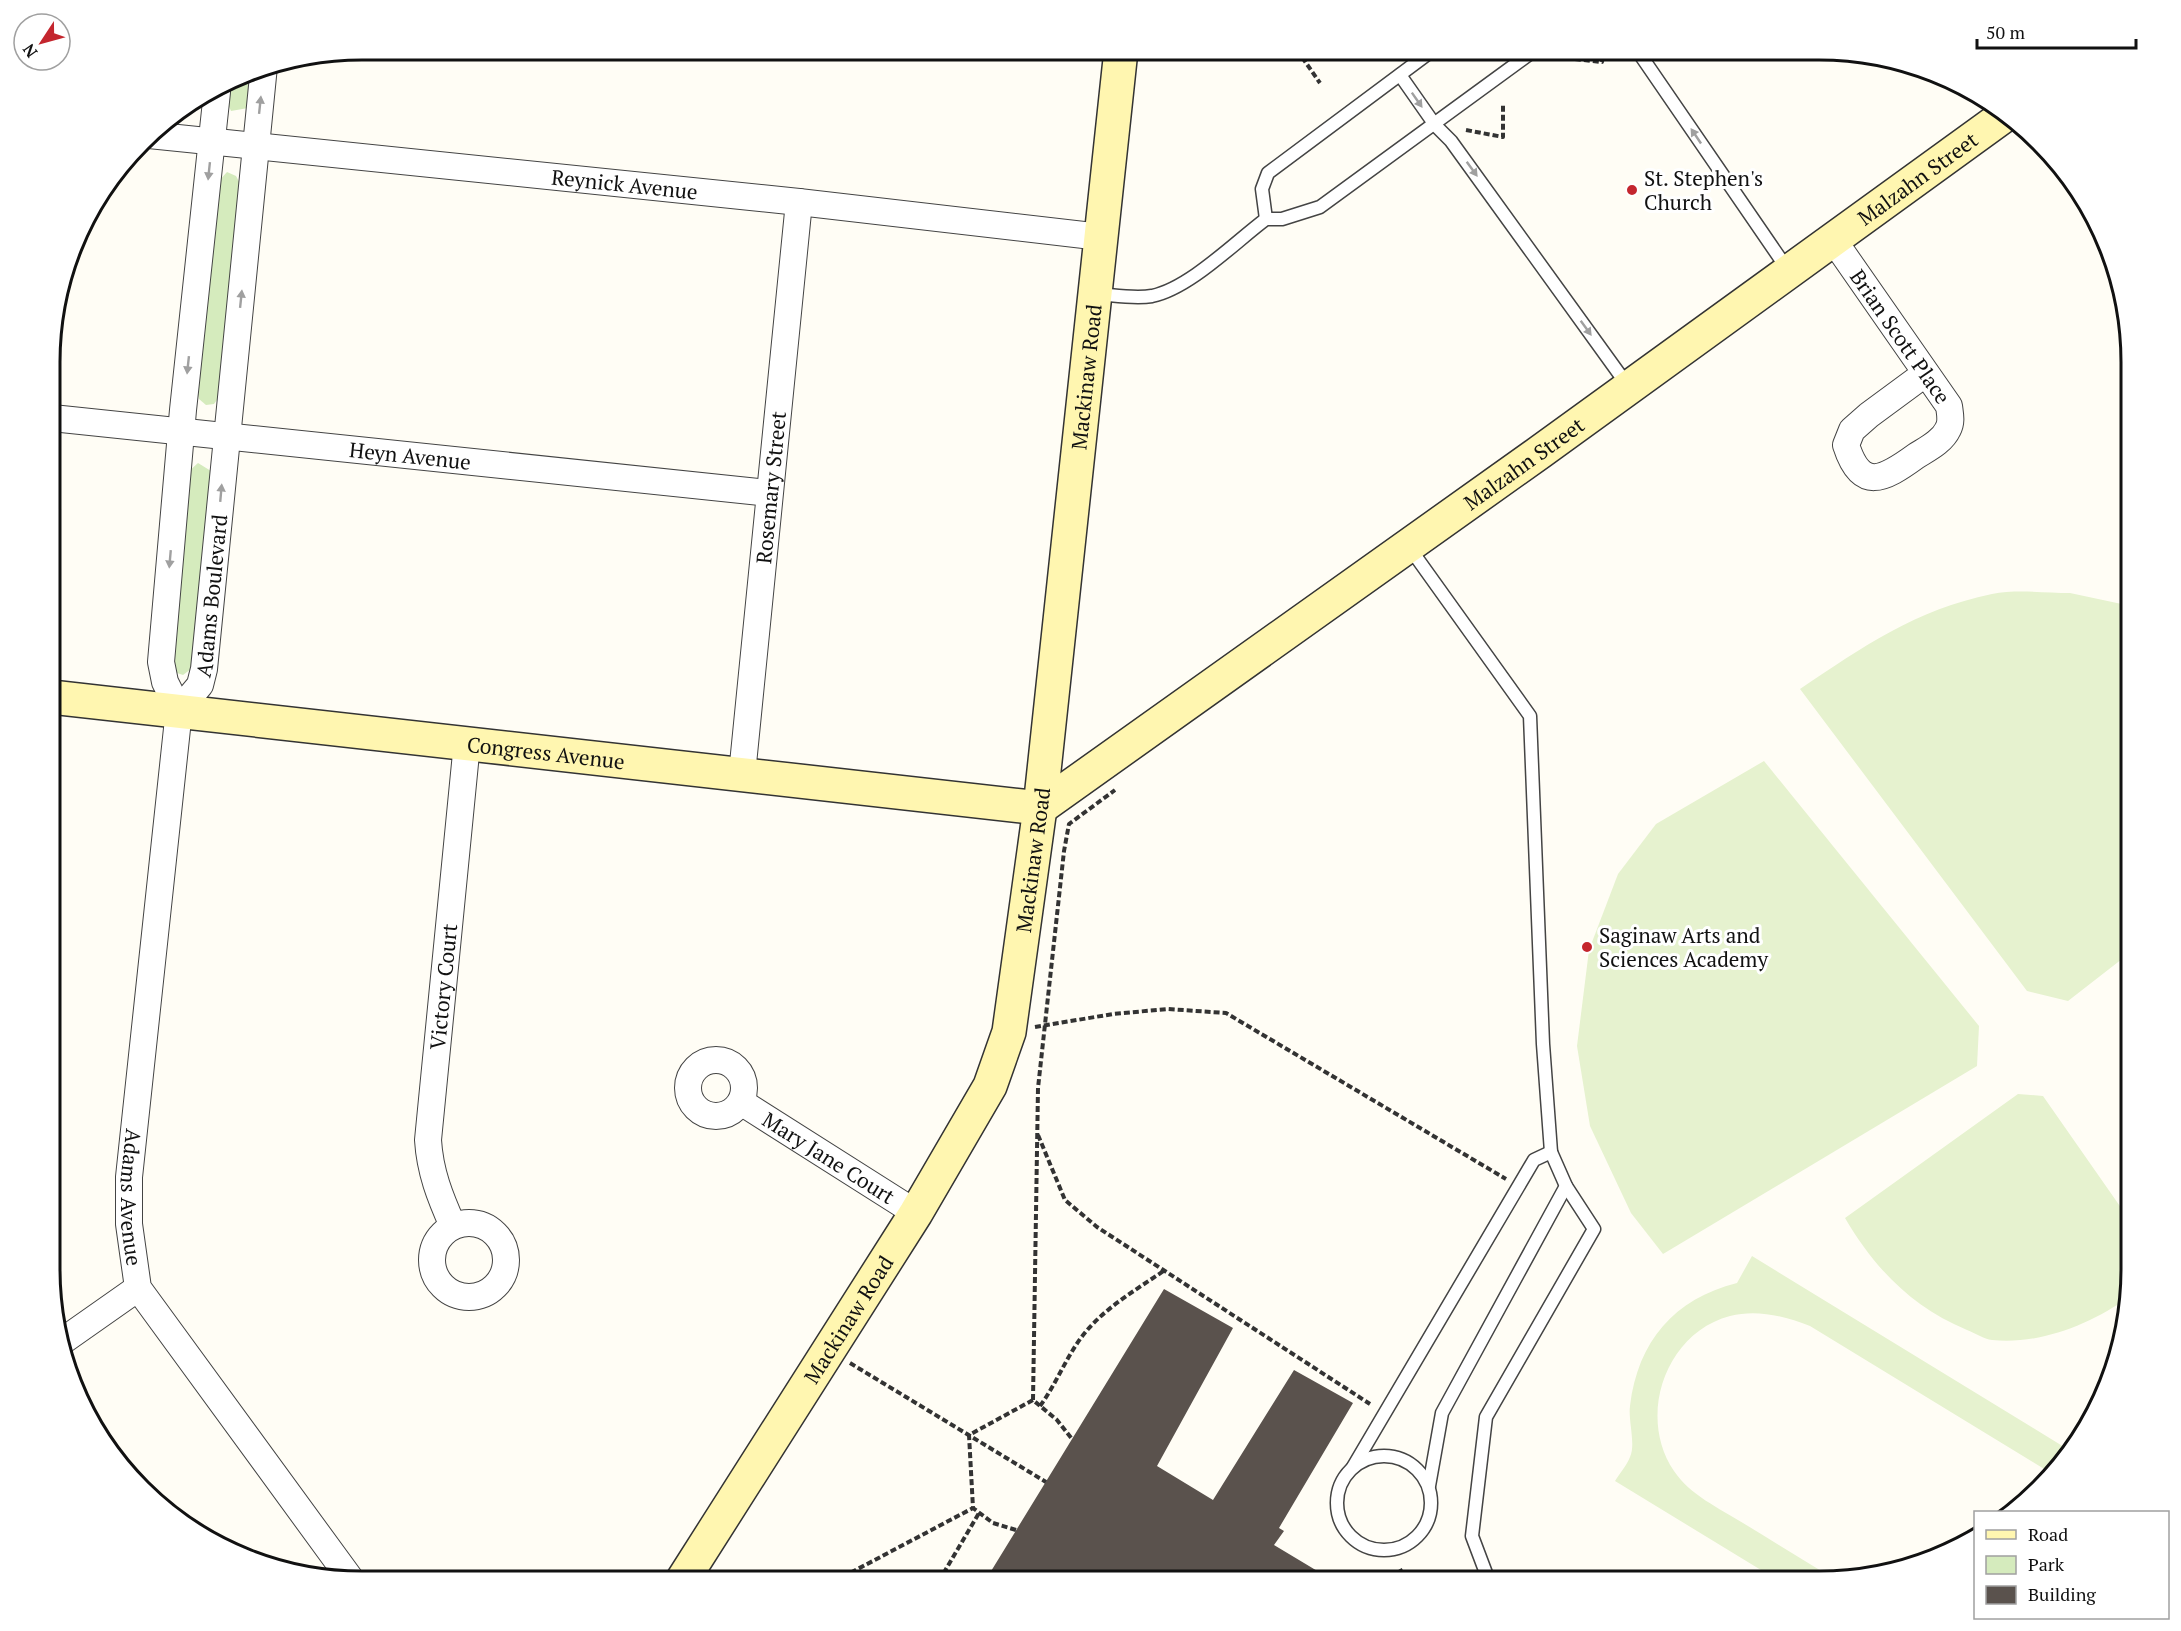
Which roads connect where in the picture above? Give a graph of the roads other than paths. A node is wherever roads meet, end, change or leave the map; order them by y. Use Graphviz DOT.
graph roads {
  1 [pos="1120,60"];
  2 [pos="1420,60"];
  3 [pos="1522,60"];
  4 [pos="1644,60"];
  5 [pos="1400,75"];
  6 [pos="263,77"];
  7 [pos="216,97"];
  8 [pos="1998,119"];
  9 [pos="1434,125"];
  10 [pos="162,136"];
  11 [pos="212,142"];
  12 [pos="256,148"];
  13 [pos="799,202"];
  14 [pos="1266,219"];
  15 [pos="1101,237"];
  16 [pos="1832,238"];
  17 [pos="1788,271"];
  18 [pos="1095,294"];
  19 [pos="1926,373"];
  20 [pos="1628,387"];
  21 [pos="60,419"];
  22 [pos="182,431"];
  23 [pos="227,438"];
  24 [pos="769,493"];
  25 [pos="1408,546"];
  26 [pos="60,698"];
  27 [pos="179,710"];
  28 [pos="467,743"];
  29 [pos="742,774"];
  30 [pos="1040,808"];
  31 [pos="741,1102"];
  32 [pos="1551,1152"];
  33 [pos="1566,1186"];
  34 [pos="916,1213"];
  35 [pos="453,1226"];
  36 [pos="138,1288"];
  37 [pos="68,1338"];
  38 [pos="1353,1467"];
  39 [pos="1430,1486"];
  40 [pos="344,1570"];
  41 [pos="689,1571"];
  42 [pos="1486,1571"];
  1 -- 15 [label="street, Mackinaw Road"];
  2 -- 5 [label="lane"];
  3 -- 9 [label="lane"];
  17 -- 4 [label="lane, one-way"];
  5 -- 9 [label="lane, one-way"];
  5 -- 14 [label="lane"];
  12 -- 6 [label="street, Adams Boulevard, one-way"];
  7 -- 11 [label="street, Adams Boulevard"];
  8 -- 16 [label="street, Malzahn Street"];
  9 -- 14 [label="lane"];
  9 -- 20 [label="lane, one-way"];
  10 -- 11 [label="street, Reynick Avenue"];
  11 -- 12 [label="street, Reynick Avenue"];
  11 -- 22 [label="street, Adams Boulevard, one-way"];
  12 -- 13 [label="street, Reynick Avenue"];
  23 -- 12 [label="street, Adams Boulevard, one-way"];
  13 -- 15 [label="street, Reynick Avenue"];
  13 -- 24 [label="street, Rosemary Street"];
  14 -- 18 [label="lane"];
  15 -- 18 [label="street, Mackinaw Road"];
  16 -- 17 [label="street, Malzahn Street"];
  16 -- 19 [label="street, Brian Scott Place"];
  17 -- 20 [label="street, Malzahn Street"];
  18 -- 30 [label="street, Mackinaw Road"];
  19 -- 19 [label="street, Brian Scott Place"];
  20 -- 25 [label="street, Malzahn Street"];
  21 -- 22 [label="street, Heyn Avenue"];
  22 -- 23 [label="street, Heyn Avenue"];
  22 -- 27 [label="street, Adams Boulevard, one-way"];
  23 -- 24 [label="street, Heyn Avenue"];
  27 -- 23 [label="street, Adams Boulevard, one-way"];
  24 -- 29 [label="street, Rosemary Street"];
  25 -- 30 [label="street, Malzahn Street"];
  25 -- 32 [label="lane"];
  26 -- 27 [label="street, Congress Avenue"];
  27 -- 28 [label="street, Congress Avenue"];
  27 -- 36 [label="street, Adams Avenue"];
  28 -- 29 [label="street, Congress Avenue"];
  28 -- 35 [label="street, Victory Court"];
  29 -- 30 [label="street, Congress Avenue"];
  30 -- 34 [label="street, Mackinaw Road"];
  31 -- 34 [label="street, Mary Jane Court"];
  32 -- 33 [label="lane"];
  32 -- 38 [label="lane"];
  33 -- 39 [label="lane"];
  33 -- 42 [label="lane"];
  34 -- 41 [label="street, Mackinaw Road"];
  36 -- 37 [label="street"];
  36 -- 40 [label="street, Adams Avenue"];
  38 -- 39 [label="lane"];
  38 -- 39 [label="lane"];
}
